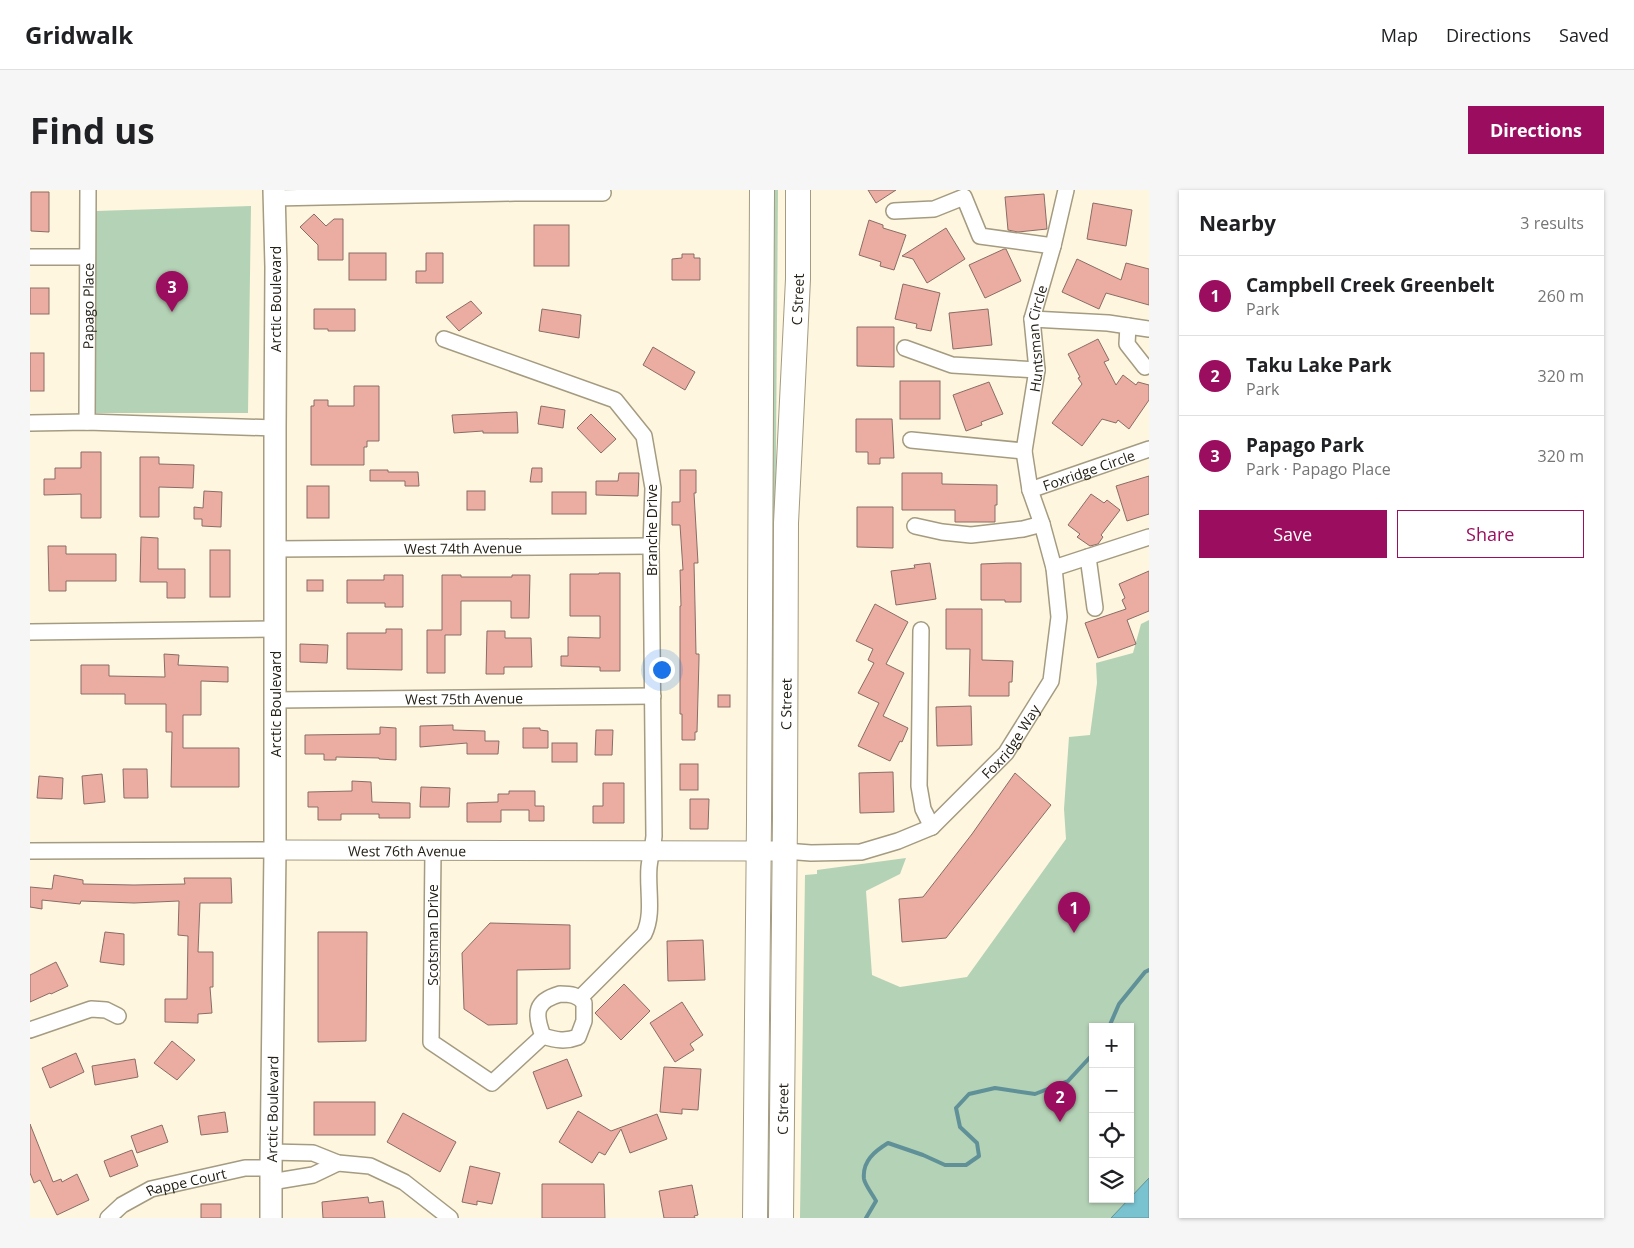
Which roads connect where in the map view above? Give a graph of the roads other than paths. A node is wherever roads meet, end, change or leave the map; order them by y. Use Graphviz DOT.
graph roads {
  1 [pos="88,190"];
  2 [pos="762,190"];
  3 [pos="798,190"];
  4 [pos="1066,190"];
  5 [pos="515,192"];
  6 [pos="603,193"];
  7 [pos="274,194"];
  8 [pos="894,211"];
  9 [pos="1053,246"];
  10 [pos="30,257"];
  11 [pos="87,257"];
  12 [pos="1032,319"];
  13 [pos="1128,326"];
  14 [pos="1149,329"];
  15 [pos="444,339"];
  16 [pos="905,348"];
  17 [pos="1145,367"];
  18 [pos="1037,370"];
  19 [pos="87,422"];
  20 [pos="30,423"];
  21 [pos="275,428"];
  22 [pos="911,440"];
  23 [pos="1149,449"];
  24 [pos="1024,452"];
  25 [pos="1030,490"];
  26 [pos="1042,524"];
  27 [pos="915,526"];
  28 [pos="1149,537"];
  29 [pos="650,546"];
  30 [pos="275,549"];
  31 [pos="1088,557"];
  32 [pos="1054,568"];
  33 [pos="1095,608"];
  34 [pos="275,629"];
  35 [pos="921,630"];
  36 [pos="30,632"];
  37 [pos="653,696"];
  38 [pos="275,700"];
  39 [pos="932,827"];
  40 [pos="275,850"];
  41 [pos="30,851"];
  42 [pos="433,851"];
  43 [pos="653,851"];
  44 [pos="758,851"];
  45 [pos="785,851"];
  46 [pos="580,998"];
  47 [pos="118,1016"];
  48 [pos="30,1030"];
  49 [pos="543,1036"];
  50 [pos="338,1163"];
  51 [pos="271,1167"];
  52 [pos="108,1218"];
  53 [pos="271,1218"];
  54 [pos="450,1218"];
  55 [pos="755,1218"];
  56 [pos="781,1218"];
  1 -- 11 [label="street, Papago Place"];
  2 -- 44 [label="main road, C Street"];
  3 -- 45 [label="main road, C Street"];
  4 -- 9 [label="street, Huntsman Circle"];
  5 -- 6 [label="street"];
  5 -- 7 [label="street"];
  7 -- 21 [label="main road, Arctic Boulevard"];
  8 -- 9 [label="street"];
  9 -- 12 [label="street, Huntsman Circle"];
  10 -- 11 [label="street"];
  11 -- 19 [label="street, Papago Place"];
  12 -- 13 [label="street"];
  12 -- 18 [label="street, Huntsman Circle"];
  13 -- 14 [label="street"];
  13 -- 17 [label="street"];
  15 -- 29 [label="street, Branche Drive"];
  16 -- 18 [label="street"];
  18 -- 24 [label="street, Huntsman Circle"];
  19 -- 20 [label="street"];
  19 -- 21 [label="street"];
  21 -- 30 [label="main road, Arctic Boulevard"];
  22 -- 24 [label="street"];
  23 -- 25 [label="street, Foxridge Circle"];
  24 -- 25 [label="street, Huntsman Circle"];
  25 -- 26 [label="street, Foxridge Way"];
  26 -- 27 [label="street"];
  26 -- 32 [label="street, Foxridge Way"];
  28 -- 31 [label="street"];
  29 -- 30 [label="street, West 74th Avenue"];
  29 -- 37 [label="street, Branche Drive"];
  30 -- 34 [label="main road, Arctic Boulevard"];
  31 -- 32 [label="street"];
  31 -- 33 [label="street"];
  32 -- 39 [label="street, Foxridge Way"];
  34 -- 36 [label="street"];
  34 -- 38 [label="main road, Arctic Boulevard"];
  35 -- 39 [label="street"];
  37 -- 38 [label="street, West 75th Avenue"];
  37 -- 43 [label="street, Branche Drive"];
  38 -- 40 [label="main road, Arctic Boulevard"];
  39 -- 45 [label="street, Foxridge Way"];
  40 -- 41 [label="street, West 76th Avenue"];
  40 -- 42 [label="street, West 76th Avenue"];
  40 -- 51 [label="main road, Arctic Boulevard"];
  42 -- 43 [label="street, West 76th Avenue"];
  42 -- 49 [label="street, Scotsman Drive"];
  43 -- 44 [label="street, West 76th Avenue"];
  43 -- 46 [label="street, Branche Drive"];
  44 -- 45 [label="street, West 76th Avenue"];
  44 -- 55 [label="main road, C Street"];
  45 -- 56 [label="main road, C Street"];
  46 -- 49 [label="street"];
  46 -- 49 [label="street"];
  47 -- 48 [label="street"];
  50 -- 51 [label="street"];
  50 -- 51 [label="street"];
  50 -- 54 [label="street"];
  51 -- 52 [label="street, Rappe Court"];
  51 -- 53 [label="main road, Arctic Boulevard"];
}
